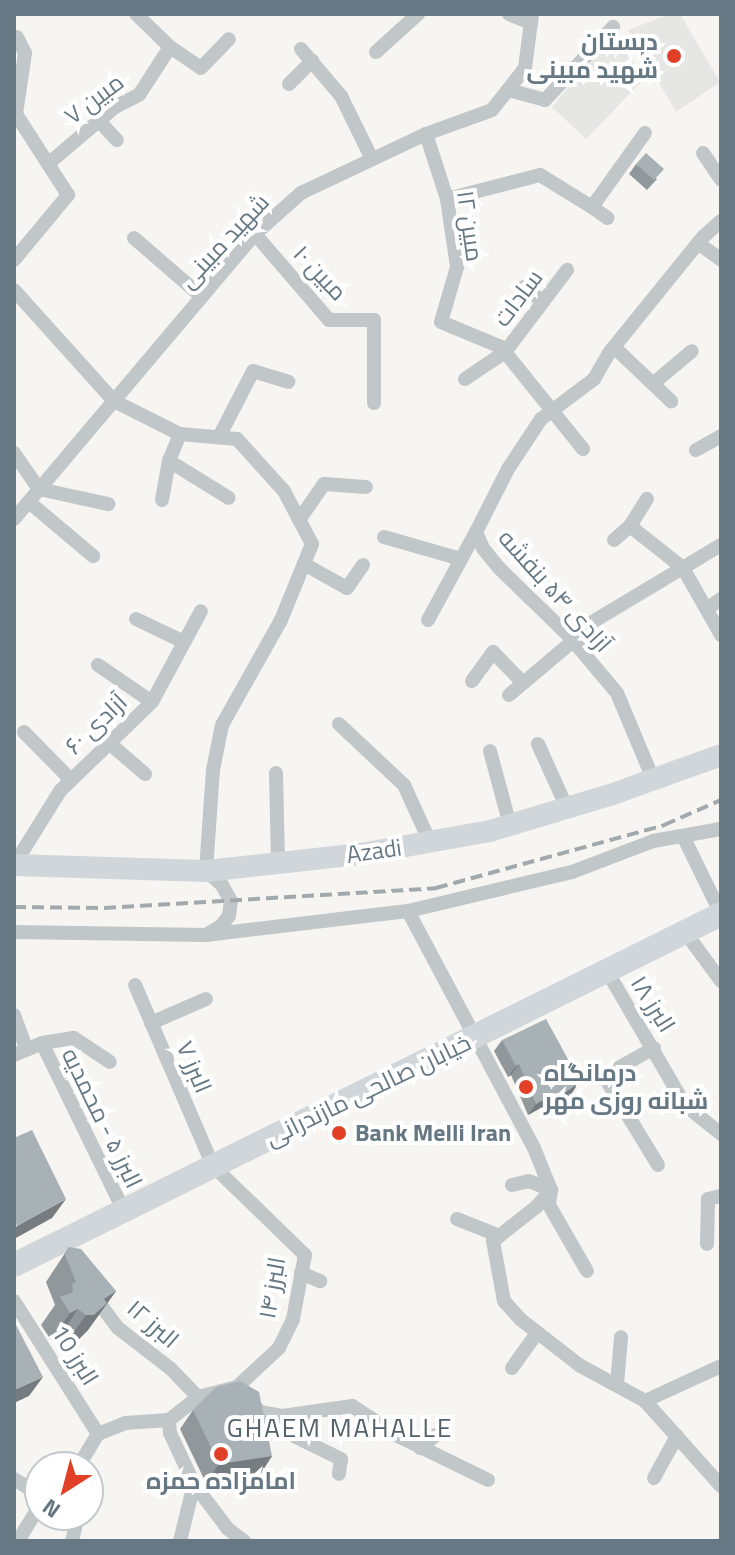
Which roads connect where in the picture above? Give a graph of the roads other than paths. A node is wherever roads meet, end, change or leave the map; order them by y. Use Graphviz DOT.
graph roads {
  1 [pos="136,14"];
  2 [pos="418,14"];
  3 [pos="509,14"];
  4 [pos="532,18"];
  5 [pos="613,27"];
  6 [pos="17,37"];
  7 [pos="229,39"];
  8 [pos="170,47"];
  9 [pos="301,49"];
  10 [pos="376,52"];
  11 [pos="312,61"];
  12 [pos="289,84"];
  13 [pos="508,90"];
  14 [pos="99,121"];
  15 [pos="645,133"];
  16 [pos="426,134"];
  17 [pos="117,140"];
  18 [pos="703,153"];
  19 [pos="372,159"];
  20 [pos="48,164"];
  21 [pos="721,180"];
  22 [pos="447,199"];
  23 [pos="592,207"];
  24 [pos="608,218"];
  25 [pos="721,221"];
  26 [pos="255,234"];
  27 [pos="134,238"];
  28 [pos="698,243"];
  29 [pos="14,260"];
  30 [pos="721,260"];
  31 [pos="567,270"];
  32 [pos="524,287"];
  33 [pos="14,290"];
  34 [pos="201,296"];
  35 [pos="543,302"];
  36 [pos="614,347"];
  37 [pos="692,351"];
  38 [pos="505,352"];
  39 [pos="465,379"];
  40 [pos="288,382"];
  41 [pos="655,382"];
  42 [pos="114,401"];
  43 [pos="671,401"];
  44 [pos="374,403"];
  45 [pos="551,411"];
  46 [pos="180,434"];
  47 [pos="721,436"];
  48 [pos="219,437"];
  49 [pos="583,449"];
  50 [pos="696,450"];
  51 [pos="14,453"];
  52 [pos="169,461"];
  53 [pos="366,487"];
  54 [pos="39,489"];
  55 [pos="229,498"];
  56 [pos="647,499"];
  57 [pos="162,500"];
  58 [pos="29,502"];
  59 [pos="108,504"];
  60 [pos="14,519"];
  61 [pos="299,520"];
  62 [pos="630,526"];
  63 [pos="476,532"];
  64 [pos="384,537"];
  65 [pos="614,540"];
  66 [pos="721,545"];
  67 [pos="93,556"];
  68 [pos="461,559"];
  69 [pos="304,564"];
  70 [pos="363,565"];
  71 [pos="683,568"];
  72 [pos="721,599"];
  73 [pos="707,609"];
  74 [pos="201,611"];
  75 [pos="136,619"];
  76 [pos="428,620"];
  77 [pos="721,635"];
  78 [pos="571,638"];
  79 [pos="184,642"];
  80 [pos="98,665"];
  81 [pos="472,681"];
  82 [pos="523,683"];
  83 [pos="509,695"];
  84 [pos="152,702"];
  85 [pos="339,724"];
  86 [pos="24,732"];
  87 [pos="108,742"];
  88 [pos="538,744"];
  89 [pos="490,751"];
  90 [pos="721,755"];
  91 [pos="276,773"];
  92 [pos="145,774"];
  93 [pos="653,779"];
  94 [pos="71,780"];
  95 [pos="566,806"];
  96 [pos="510,825"];
  97 [pos="721,829"];
  98 [pos="684,838"];
  99 [pos="430,842"];
  100 [pos="278,861"];
  101 [pos="14,865"];
  102 [pos="206,871"];
  103 [pos="408,911"];
  104 [pos="721,914"];
  105 [pos="14,932"];
  106 [pos="685,932"];
  107 [pos="206,935"];
  108 [pos="607,971"];
  109 [pos="721,981"];
  110 [pos="135,985"];
  111 [pos="206,999"];
  112 [pos="14,1015"];
  113 [pos="151,1023"];
  114 [pos="473,1038"];
  115 [pos="42,1043"];
  116 [pos="654,1048"];
  117 [pos="20,1053"];
  118 [pos="110,1062"];
  119 [pos="721,1134"];
  120 [pos="658,1165"];
  121 [pos="213,1166"];
  122 [pos="512,1185"];
  123 [pos="551,1190"];
  124 [pos="721,1196"];
  125 [pos="124,1211"];
  126 [pos="457,1219"];
  127 [pos="500,1236"];
  128 [pos="707,1244"];
  129 [pos="14,1265"];
  130 [pos="587,1271"];
  131 [pos="301,1273"];
  132 [pos="80,1280"];
  133 [pos="320,1281"];
  134 [pos="14,1301"];
  135 [pos="537,1333"];
  136 [pos="621,1337"];
  137 [pos="721,1366"];
  138 [pos="512,1368"];
  139 [pos="617,1384"];
  140 [pos="237,1387"];
  141 [pos="198,1397"];
  142 [pos="645,1401"];
  143 [pos="282,1416"];
  144 [pos="169,1420"];
  145 [pos="98,1434"];
  146 [pos="437,1434"];
  147 [pos="677,1436"];
  148 [pos="420,1448"];
  149 [pos="88,1451"];
  150 [pos="339,1474"];
  151 [pos="654,1478"];
  152 [pos="488,1480"];
  153 [pos="194,1484"];
  154 [pos="721,1486"];
  155 [pos="180,1541"];
  156 [pos="244,1541"];
  1 -- 8 [label="street"];
  2 -- 10 [label="street"];
  3 -- 4 [label="street"];
  4 -- 13 [label="street, شهید مبینی"];
  5 -- 13 [label="street"];
  6 -- 20 [label="street"];
  7 -- 8 [label="street"];
  8 -- 14 [label="street, مبین ۷"];
  9 -- 11 [label="street"];
  11 -- 12 [label="street"];
  11 -- 19 [label="street"];
  13 -- 16 [label="street, شهید مبینی"];
  14 -- 17 [label="street"];
  14 -- 20 [label="street, مبین ۷"];
  15 -- 23 [label="street"];
  16 -- 19 [label="street, شهید مبینی"];
  16 -- 22 [label="street, مبین ۱۲"];
  18 -- 21 [label="street"];
  19 -- 26 [label="street, شهید مبینی"];
  20 -- 29 [label="street"];
  22 -- 23 [label="street"];
  22 -- 38 [label="street, مبین ۱۲"];
  23 -- 24 [label="street"];
  25 -- 28 [label="street, آزادی ۵۴ بنفشه"];
  26 -- 34 [label="street, شهید مبینی"];
  26 -- 44 [label="street, مبین ۱۰"];
  27 -- 34 [label="street"];
  28 -- 30 [label="street"];
  28 -- 36 [label="street, آزادی ۵۴ بنفشه"];
  31 -- 35 [label="street, سادات"];
  32 -- 35 [label="street"];
  33 -- 42 [label="street"];
  34 -- 42 [label="street, شهید مبینی"];
  35 -- 38 [label="street, سادات"];
  36 -- 41 [label="street"];
  36 -- 45 [label="street, آزادی ۵۴ بنفشه"];
  37 -- 41 [label="street"];
  38 -- 39 [label="street, سادات"];
  38 -- 45 [label="street, مبین ۱۲"];
  40 -- 48 [label="street"];
  41 -- 43 [label="street"];
  42 -- 46 [label="street"];
  42 -- 54 [label="street, شهید مبینی"];
  45 -- 49 [label="street, مبین ۱۲"];
  45 -- 63 [label="street, آزادی ۵۴ بنفشه"];
  46 -- 48 [label="street"];
  46 -- 52 [label="street"];
  47 -- 50 [label="street"];
  48 -- 61 [label="street"];
  51 -- 54 [label="street"];
  52 -- 55 [label="street"];
  52 -- 57 [label="street"];
  53 -- 61 [label="street"];
  54 -- 58 [label="street, شهید مبینی"];
  54 -- 59 [label="street"];
  56 -- 62 [label="street"];
  58 -- 60 [label="street, شهید مبینی"];
  58 -- 67 [label="street"];
  61 -- 69 [label="street"];
  62 -- 65 [label="street"];
  62 -- 71 [label="street"];
  63 -- 68 [label="street"];
  63 -- 78 [label="street, آزادی ۵۴ بنفشه"];
  64 -- 68 [label="street"];
  66 -- 71 [label="street"];
  68 -- 76 [label="street"];
  69 -- 70 [label="street"];
  69 -- 102 [label="street"];
  71 -- 73 [label="street"];
  71 -- 78 [label="street"];
  72 -- 73 [label="street"];
  73 -- 77 [label="street"];
  74 -- 79 [label="street, آزادی ۶۰"];
  75 -- 79 [label="street"];
  78 -- 82 [label="street"];
  78 -- 93 [label="street, آزادی ۵۴ بنفشه"];
  79 -- 84 [label="street, آزادی ۶۰"];
  80 -- 84 [label="street"];
  81 -- 82 [label="street"];
  82 -- 83 [label="street"];
  84 -- 87 [label="street, آزادی ۶۰"];
  85 -- 99 [label="street"];
  86 -- 94 [label="street"];
  87 -- 92 [label="street"];
  87 -- 94 [label="street, آزادی ۶۰"];
  88 -- 95 [label="street"];
  89 -- 96 [label="street"];
  90 -- 93 [label="main road, Azadi"];
  91 -- 100 [label="street"];
  93 -- 95 [label="main road, Azadi"];
  94 -- 101 [label="street, آزادی ۶۰"];
  95 -- 96 [label="main road, Azadi"];
  96 -- 99 [label="main road, Azadi"];
  97 -- 98 [label="street"];
  98 -- 103 [label="street"];
  98 -- 104 [label="street"];
  99 -- 100 [label="main road, Azadi"];
  100 -- 102 [label="main road, Azadi"];
  101 -- 102 [label="main road, Azadi"];
  102 -- 107 [label="street"];
  103 -- 107 [label="street"];
  103 -- 114 [label="street"];
  104 -- 106 [label="main road, خیابان صالحی مازندرانی"];
  105 -- 107 [label="street"];
  106 -- 108 [label="main road, خیابان صالحی مازندرانی"];
  106 -- 109 [label="street"];
  108 -- 114 [label="main road, خیابان صالحی مازندرانی"];
  108 -- 116 [label="street, البرز ۱۸"];
  110 -- 113 [label="street, البرز ۷"];
  111 -- 113 [label="street"];
  112 -- 117 [label="street"];
  113 -- 121 [label="street, البرز ۷"];
  114 -- 121 [label="main road, خیابان صالحی مازندرانی"];
  114 -- 123 [label="street"];
  115 -- 117 [label="street"];
  115 -- 118 [label="street"];
  115 -- 125 [label="street, البرز ۵ - محمدیه"];
  116 -- 119 [label="street, البرز ۱۸"];
  116 -- 120 [label="street"];
  121 -- 125 [label="main road, خیابان صالحی مازندرانی"];
  121 -- 131 [label="street, البرز ۱۴"];
  122 -- 123 [label="street"];
  123 -- 127 [label="street"];
  123 -- 130 [label="street"];
  124 -- 128 [label="street"];
  125 -- 129 [label="main road, خیابان صالحی مازندرانی"];
  126 -- 127 [label="street"];
  127 -- 135 [label="street"];
  131 -- 133 [label="street"];
  131 -- 140 [label="street, البرز ۱۴"];
  132 -- 141 [label="street, البرز ۱۲"];
  134 -- 145 [label="street, البرز 10"];
  135 -- 138 [label="street"];
  135 -- 139 [label="street"];
  136 -- 139 [label="street"];
  137 -- 142 [label="street"];
  139 -- 142 [label="street"];
  140 -- 141 [label="street, البرز ۱۴"];
  140 -- 143 [label="street"];
  141 -- 144 [label="street"];
  142 -- 147 [label="street"];
  143 -- 148 [label="street"];
  143 -- 150 [label="street"];
  144 -- 145 [label="street"];
  144 -- 153 [label="street"];
  145 -- 149 [label="street"];
  146 -- 148 [label="street"];
  147 -- 151 [label="street"];
  147 -- 154 [label="street"];
  148 -- 152 [label="street"];
  153 -- 155 [label="street"];
  153 -- 156 [label="street"];
}
